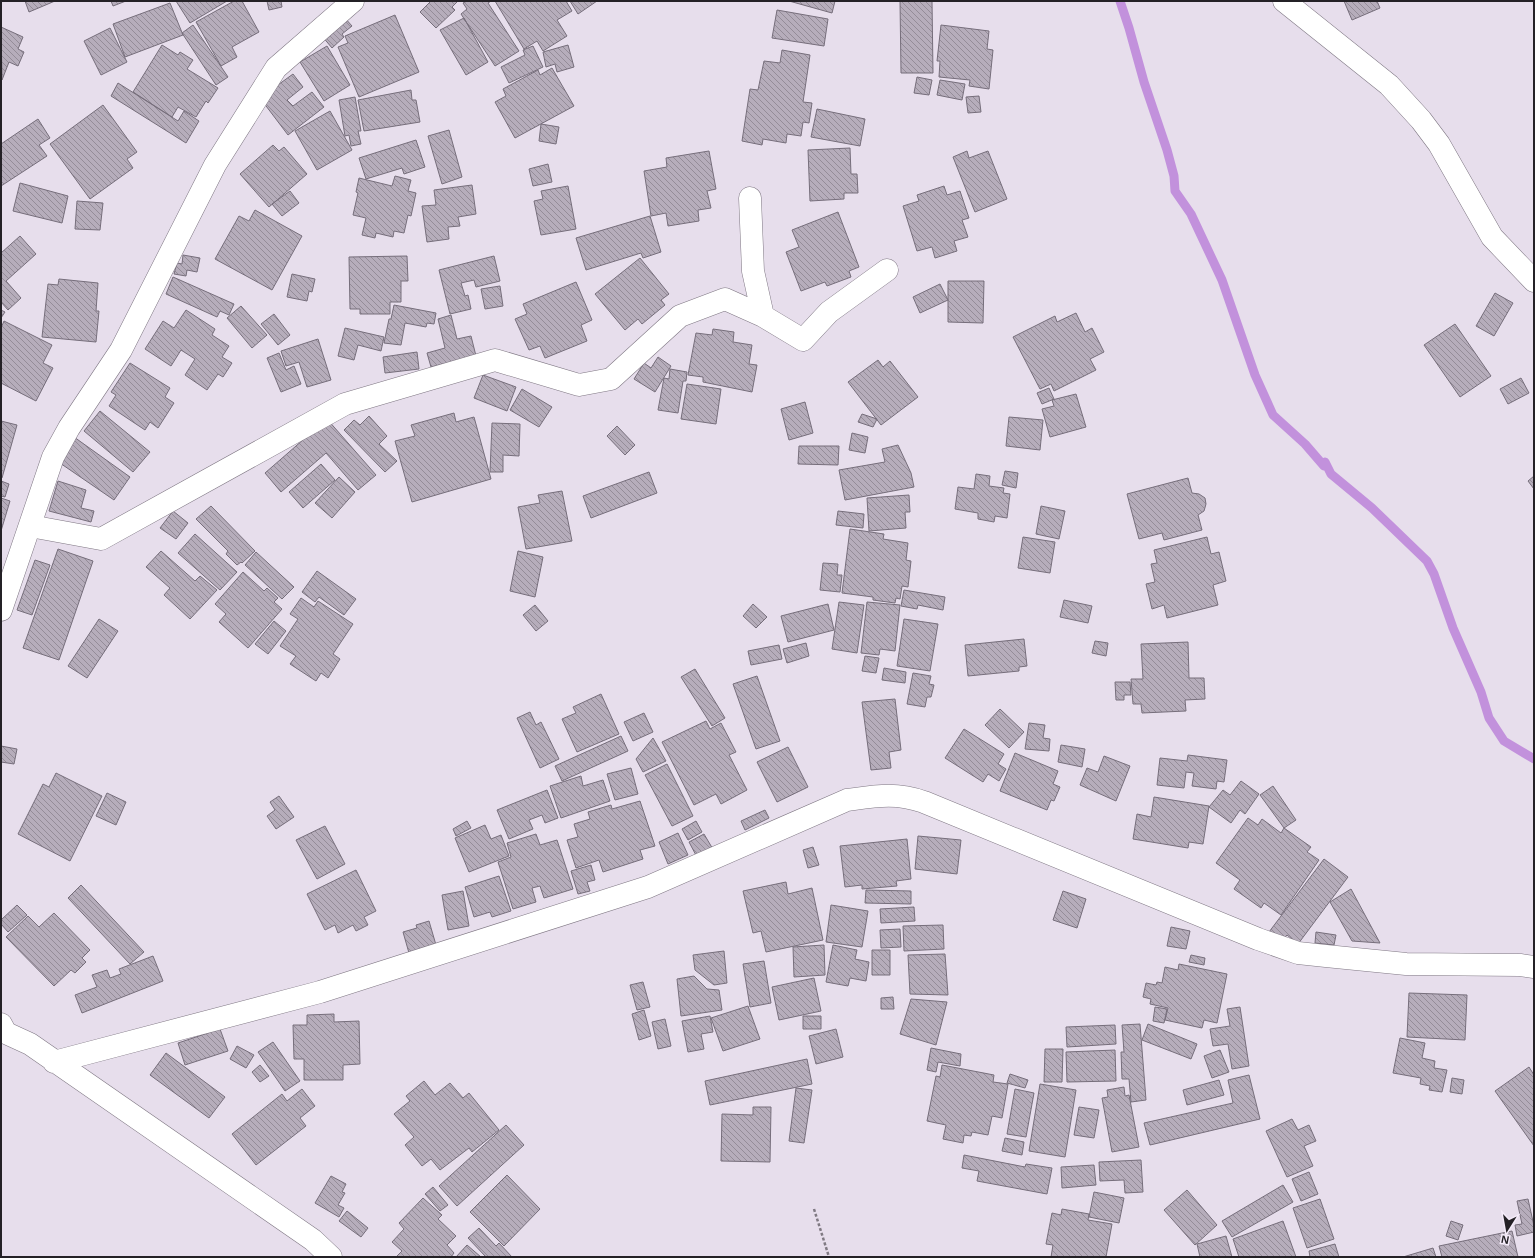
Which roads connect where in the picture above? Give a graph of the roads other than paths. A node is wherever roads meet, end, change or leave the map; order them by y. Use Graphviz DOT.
graph roads {
  1 [pos="353,1"];
  2 [pos="1284,1"];
  3 [pos="750,198"];
  4 [pos="887,270"];
  5 [pos="1534,281"];
  6 [pos="764,316"];
  7 [pos="30,526"];
  8 [pos="1,610"];
  9 [pos="1534,967"];
  10 [pos="3,1031"];
  11 [pos="54,1062"];
  12 [pos="331,1257"];
  1 -- 7 [label="street"];
  2 -- 5 [label="street"];
  3 -- 6 [label="street"];
  4 -- 6 [label="street"];
  6 -- 7 [label="street"];
  7 -- 8 [label="street"];
  9 -- 11 [label="street"];
  10 -- 11 [label="street"];
  11 -- 12 [label="street"];
}
